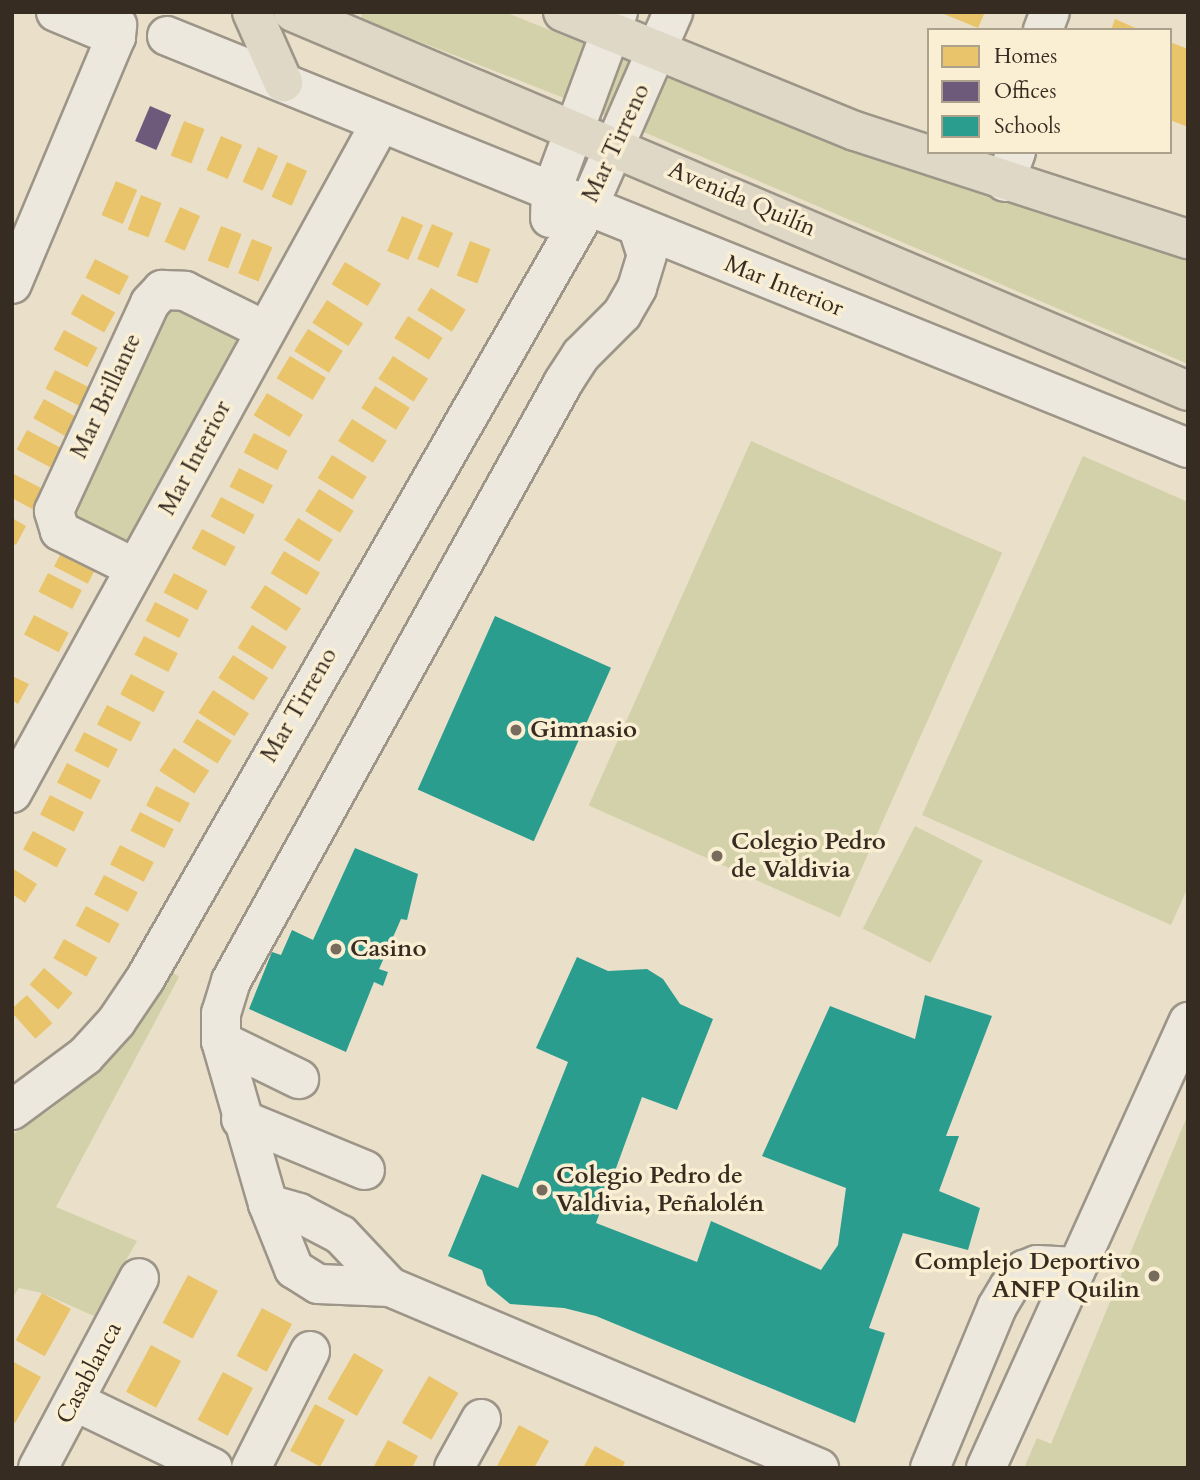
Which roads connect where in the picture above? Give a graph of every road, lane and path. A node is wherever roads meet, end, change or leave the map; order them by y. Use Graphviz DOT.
graph roads {
  1 [pos="56,12"];
  2 [pos="252,12"];
  3 [pos="563,12"];
  4 [pos="673,12"];
  5 [pos="318,16"];
  6 [pos="614,22"];
  7 [pos="109,25"];
  8 [pos="167,36"];
  9 [pos="657,52"];
  10 [pos="286,84"];
  11 [pos="380,124"];
  12 [pos="573,129"];
  13 [pos="927,146"];
  14 [pos="616,147"];
  15 [pos="949,154"];
  16 [pos="969,161"];
  17 [pos="1011,167"];
  18 [pos="551,192"];
  19 [pos="587,207"];
  20 [pos="638,228"];
  21 [pos="22,231"];
  22 [pos="1188,239"];
  23 [pos="549,269"];
  24 [pos="12,284"];
  25 [pos="264,330"];
  26 [pos="1188,391"];
  27 [pos="1188,448"];
  28 [pos="135,568"];
  29 [pos="12,793"];
  30 [pos="1188,1022"];
  31 [pos="221,1041"];
  32 [pos="299,1079"];
  33 [pos="12,1110"];
  34 [pos="241,1119"];
  35 [pos="365,1170"];
  36 [pos="268,1205"];
  37 [pos="1076,1267"];
  38 [pos="139,1278"];
  39 [pos="390,1287"];
  40 [pos="310,1351"];
  41 [pos="74,1401"];
  42 [pos="481,1419"];
  43 [pos="38,1468"];
  44 [pos="213,1468"];
  45 [pos="251,1468"];
  46 [pos="454,1468"];
  47 [pos="818,1468"];
  48 [pos="930,1468"];
  49 [pos="986,1468"];
  1 -- 7 [label="street"];
  2 -- 10 [label="main road"];
  3 -- 6 [label="main road"];
  4 -- 9 [label="street, Mar Tirreno"];
  5 -- 12 [label="main road, Avenida Quilín"];
  6 -- 9 [label="main road"];
  6 -- 12 [label="street, Mar Tirreno"];
  7 -- 21 [label="street"];
  8 -- 10 [label="street, Mar Interior"];
  9 -- 13 [label="main road"];
  9 -- 14 [label="street, Mar Tirreno"];
  10 -- 11 [label="street, Mar Interior"];
  11 -- 18 [label="street, Mar Interior"];
  11 -- 25 [label="street, Mar Interior"];
  12 -- 14 [label="main road, Avenida Quilín"];
  12 -- 18 [label="street, Mar Tirreno"];
  14 -- 19 [label="street, Mar Tirreno"];
  14 -- 26 [label="main road, Avenida Quilín"];
  15 -- 16 [label="main road"];
  16 -- 17 [label="main road"];
  17 -- 22 [label="main road"];
  18 -- 19 [label="street, Mar Interior"];
  18 -- 23 [label="street, Mar Tirreno"];
  19 -- 20 [label="street, Mar Interior"];
  19 -- 23 [label="street, Mar Tirreno"];
  20 -- 27 [label="street, Mar Interior"];
  20 -- 31 [label="street"];
  21 -- 24 [label="street"];
  23 -- 33 [label="street, Mar Tirreno"];
  25 -- 28 [label="street, Mar Interior"];
  25 -- 28 [label="street, Mar Brillante"];
  28 -- 29 [label="street, Mar Interior"];
  30 -- 37 [label="street"];
  31 -- 32 [label="street"];
  31 -- 34 [label="street"];
  34 -- 35 [label="street"];
  34 -- 36 [label="street"];
  36 -- 39 [label="street"];
  36 -- 39 [label="street"];
  37 -- 48 [label="street"];
  37 -- 49 [label="street"];
  38 -- 41 [label="street, Casablanca"];
  39 -- 47 [label="street"];
  40 -- 45 [label="street"];
  41 -- 43 [label="street, Casablanca"];
  41 -- 44 [label="street"];
  42 -- 46 [label="street"];
}
